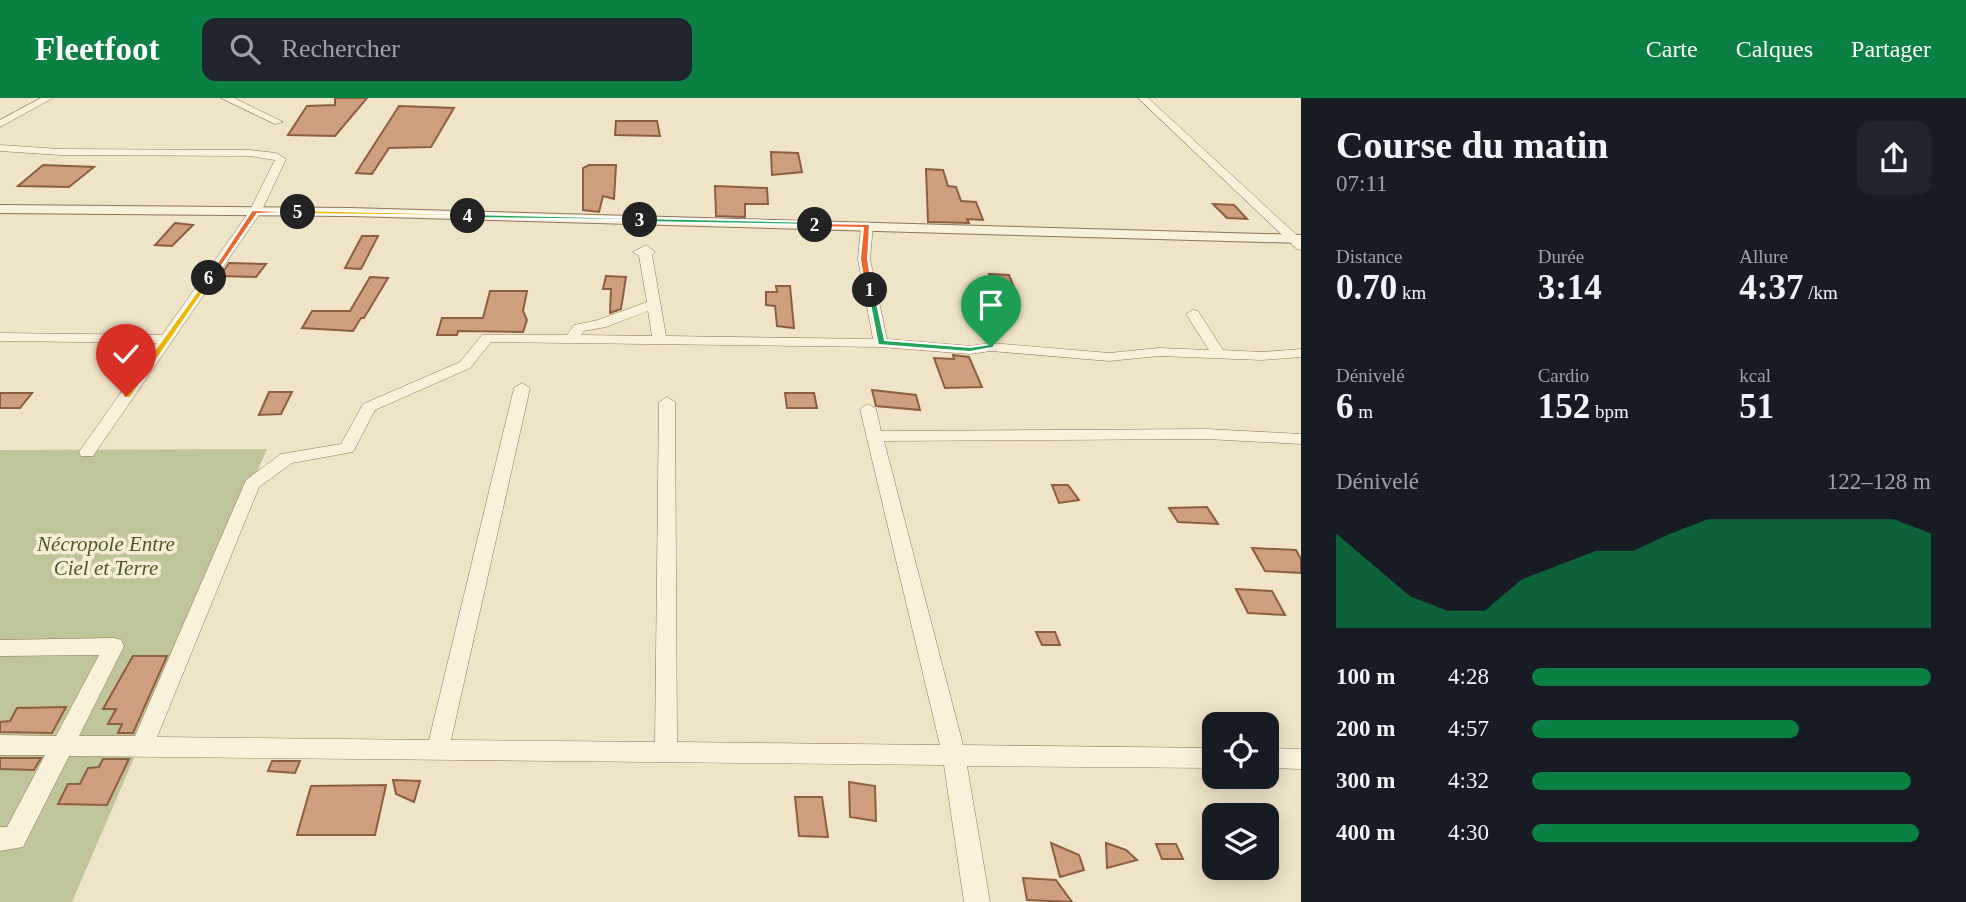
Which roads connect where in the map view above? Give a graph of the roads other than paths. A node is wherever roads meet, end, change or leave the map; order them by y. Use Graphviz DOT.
graph roads {
  1 [pos="48,98"];
  2 [pos="226,98"];
  3 [pos="1143,98"];
  4 [pos="278,121"];
  5 [pos="0,124"];
  6 [pos="0,148"];
  7 [pos="0,209"];
  8 [pos="255,212"];
  9 [pos="867,226"];
  10 [pos="1299,241"];
  11 [pos="645,253"];
  12 [pos="654,304"];
  13 [pos="1193,313"];
  14 [pos="0,337"];
  15 [pos="166,339"];
  16 [pos="571,340"];
  17 [pos="660,342"];
  18 [pos="881,343"];
  19 [pos="1218,353"];
  20 [pos="1301,354"];
  21 [pos="522,388"];
  22 [pos="667,402"];
  23 [pos="868,410"];
  24 [pos="875,436"];
  25 [pos="1301,439"];
  26 [pos="87,452"];
  27 [pos="0,648"];
  28 [pos="63,744"];
  29 [pos="0,745"];
  30 [pos="142,746"];
  31 [pos="438,749"];
  32 [pos="666,752"];
  33 [pos="954,755"];
  34 [pos="1202,758"];
  35 [pos="1279,758"];
  36 [pos="1301,759"];
  37 [pos="0,839"];
  38 [pos="977,902"];
  1 -- 5 [label="street"];
  2 -- 4 [label="street"];
  3 -- 10 [label="street"];
  6 -- 8 [label="street"];
  7 -- 8 [label="street"];
  8 -- 9 [label="street"];
  8 -- 15 [label="street"];
  9 -- 10 [label="street"];
  9 -- 18 [label="street"];
  11 -- 12 [label="street"];
  12 -- 16 [label="street"];
  12 -- 17 [label="street"];
  13 -- 19 [label="street"];
  14 -- 15 [label="street"];
  15 -- 26 [label="street"];
  16 -- 17 [label="street"];
  16 -- 30 [label="street"];
  17 -- 18 [label="street"];
  18 -- 19 [label="street"];
  19 -- 20 [label="street"];
  21 -- 31 [label="street"];
  22 -- 32 [label="street"];
  23 -- 24 [label="street"];
  24 -- 25 [label="street"];
  24 -- 33 [label="street"];
  27 -- 28 [label="street"];
  28 -- 29 [label="street"];
  28 -- 30 [label="street"];
  28 -- 37 [label="street"];
  30 -- 31 [label="street"];
  31 -- 32 [label="street"];
  32 -- 33 [label="street"];
  33 -- 34 [label="street"];
  33 -- 38 [label="street"];
  35 -- 36 [label="street"];
}
